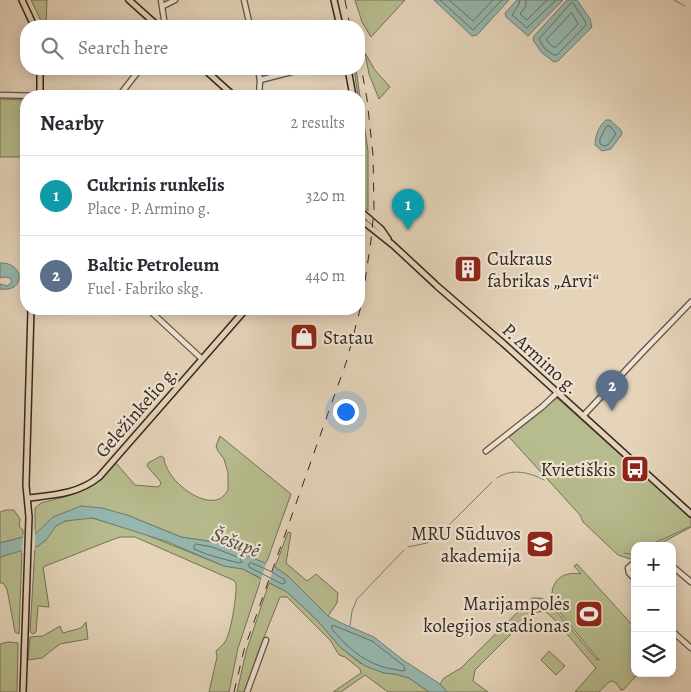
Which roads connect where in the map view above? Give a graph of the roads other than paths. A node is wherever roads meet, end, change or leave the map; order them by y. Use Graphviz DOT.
graph roads {
  1 [pos="22,0"];
  2 [pos="129,0"];
  3 [pos="162,0"];
  4 [pos="175,0"];
  5 [pos="244,0"];
  6 [pos="334,0"];
  7 [pos="163,6"];
  8 [pos="31,20"];
  9 [pos="151,20"];
  10 [pos="164,20"];
  11 [pos="249,20"];
  12 [pos="339,20"];
  13 [pos="40,75"];
  14 [pos="135,75"];
  15 [pos="211,75"];
  16 [pos="259,75"];
  17 [pos="280,75"];
  18 [pos="349,75"];
  19 [pos="260,80"];
  20 [pos="40,90"];
  21 [pos="124,90"];
  22 [pos="227,90"];
  23 [pos="259,90"];
  24 [pos="352,90"];
  25 [pos="0,95"];
  26 [pos="20,96"];
  27 [pos="365,220"];
  28 [pos="691,302"];
  29 [pos="31,315"];
  30 [pos="154,315"];
  31 [pos="241,315"];
  32 [pos="202,359"];
  33 [pos="557,393"];
  34 [pos="583,416"];
  35 [pos="486,451"];
  36 [pos="28,498"];
  37 [pos="691,514"];
  38 [pos="631,565"];
  39 [pos="676,569"];
  40 [pos="631,575"];
  41 [pos="691,582"];
  42 [pos="674,632"];
  43 [pos="266,640"];
  44 [pos="691,648"];
  45 [pos="23,692"];
  46 [pos="247,692"];
  1 -- 8 [label="main road"];
  2 -- 9 [label="main road"];
  3 -- 7 [label="street"];
  4 -- 7 [label="street"];
  5 -- 11 [label="street"];
  6 -- 12 [label="main road"];
  7 -- 10 [label="street"];
  13 -- 20 [label="main road"];
  14 -- 21 [label="street"];
  15 -- 22 [label="main road"];
  16 -- 19 [label="street"];
  17 -- 19 [label="street"];
  18 -- 24 [label="main road"];
  19 -- 23 [label="street"];
  25 -- 26 [label="street"];
  27 -- 33 [label="main road, P. Armino g."];
  28 -- 34 [label="street"];
  29 -- 36 [label="main road"];
  30 -- 32 [label="street"];
  31 -- 32 [label="main road, Geležinkelio g."];
  32 -- 36 [label="main road, Geležinkelio g."];
  33 -- 34 [label="main road, P. Armino g."];
  33 -- 35 [label="street"];
  34 -- 37 [label="main road, P. Armino g."];
  36 -- 45 [label="main road"];
  38 -- 40 [label="street"];
  39 -- 41 [label="street"];
  42 -- 44 [label="street"];
  43 -- 46 [label="street"];
}
